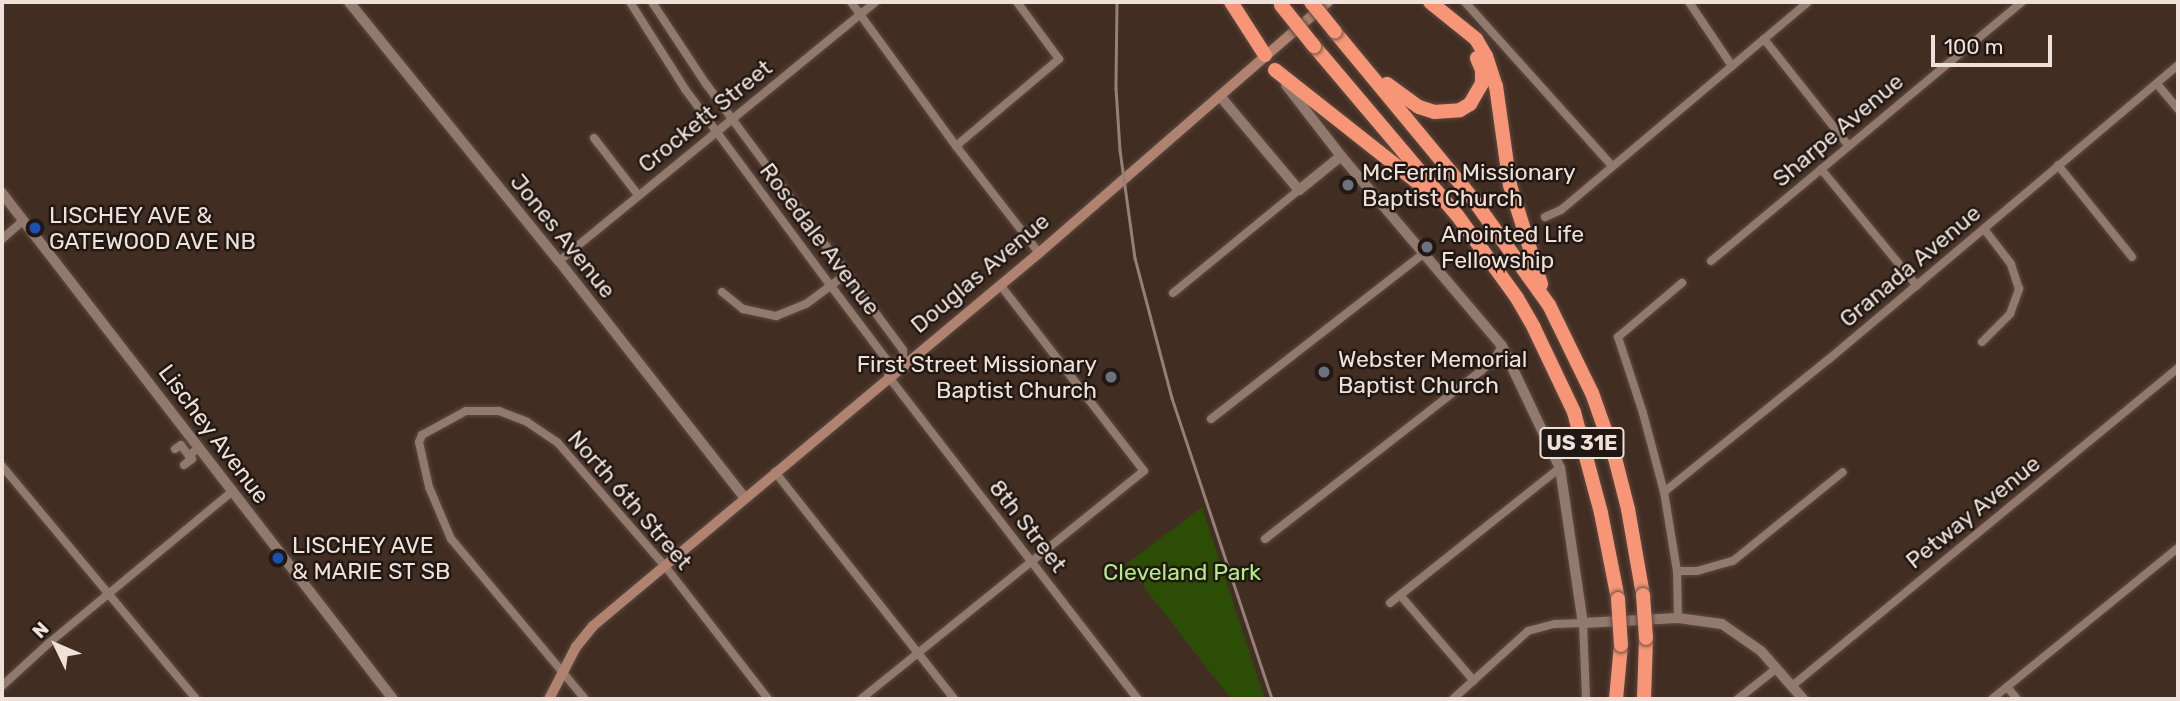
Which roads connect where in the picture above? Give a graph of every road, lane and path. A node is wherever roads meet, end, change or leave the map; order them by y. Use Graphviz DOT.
graph roads {
  1 [pos="349,2"];
  2 [pos="630,2"];
  3 [pos="652,2"];
  4 [pos="851,2"];
  5 [pos="876,2"];
  6 [pos="1017,2"];
  7 [pos="1231,2"];
  8 [pos="1311,2"];
  9 [pos="1328,2"];
  10 [pos="1418,2"];
  11 [pos="1430,2"];
  12 [pos="1465,2"];
  13 [pos="1689,2"];
  14 [pos="1808,2"];
  15 [pos="2022,2"];
  16 [pos="1279,3"];
  17 [pos="860,15"];
  18 [pos="1764,39"];
  19 [pos="1350,50"];
  20 [pos="1265,55"];
  21 [pos="2178,65"];
  22 [pos="1732,66"];
  23 [pos="1275,70"];
  24 [pos="2157,83"];
  25 [pos="1220,96"];
  26 [pos="2178,109"];
  27 [pos="732,119"];
  28 [pos="717,130"];
  29 [pos="594,138"];
  30 [pos="1848,145"];
  31 [pos="956,146"];
  32 [pos="1341,156"];
  33 [pos="2058,165"];
  34 [pos="1612,166"];
  35 [pos="1821,169"];
  36 [pos="1299,190"];
  37 [pos="2,193"];
  38 [pos="639,196"];
  39 [pos="1457,215"];
  40 [pos="1545,217"];
  41 [pos="23,221"];
  42 [pos="1984,229"];
  43 [pos="2,239"];
  44 [pos="1039,253"];
  45 [pos="1423,254"];
  46 [pos="2132,257"];
  47 [pos="559,261"];
  48 [pos="1711,261"];
  49 [pos="845,275"];
  50 [pos="1682,283"];
  51 [pos="1000,285"];
  52 [pos="831,286"];
  53 [pos="1917,286"];
  54 [pos="722,292"];
  55 [pos="1172,293"];
  56 [pos="1549,305"];
  57 [pos="1982,342"];
  58 [pos="1502,346"];
  59 [pos="903,364"];
  60 [pos="2178,368"];
  61 [pos="888,376"];
  62 [pos="1211,419"];
  63 [pos="199,447"];
  64 [pos="183,456"];
  65 [pos="2,467"];
  66 [pos="1560,468"];
  67 [pos="775,472"];
  68 [pos="1843,472"];
  69 [pos="233,491"];
  70 [pos="1664,492"];
  71 [pos="745,498"];
  72 [pos="1265,539"];
  73 [pos="2178,548"];
  74 [pos="1032,562"];
  75 [pos="665,566"];
  76 [pos="1677,572"];
  77 [pos="109,594"];
  78 [pos="1401,595"];
  79 [pos="1390,603"];
  80 [pos="1678,618"];
  81 [pos="1583,623"];
  82 [pos="918,654"];
  83 [pos="1777,668"];
  84 [pos="562,670"];
  85 [pos="1474,681"];
  86 [pos="2,686"];
  87 [pos="1792,686"];
  88 [pos="2007,687"];
  89 [pos="196,699"];
  90 [pos="393,699"];
  91 [pos="549,699"];
  92 [pos="585,699"];
  93 [pos="768,699"];
  94 [pos="861,699"];
  95 [pos="954,699"];
  96 [pos="1138,699"];
  97 [pos="1453,699"];
  98 [pos="1586,699"];
  99 [pos="1616,699"];
  100 [pos="1644,699"];
  101 [pos="1738,699"];
  102 [pos="1803,699"];
  103 [pos="1992,699"];
  104 [pos="2017,699"];
  1 -- 47 [label="street, Jones Avenue"];
  2 -- 28 [label="street, Rosedale Avenue"];
  3 -- 27 [label="street, Rosedale Avenue"];
  4 -- 17 [label="street"];
  5 -- 17 [label="street, Crockett Street"];
  6 -- 31 [label="street"];
  7 -- 20 [label="highway"];
  8 -- 19 [label="highway, US 31E, bridge"];
  9 -- 20 [label="main road, Douglas Avenue"];
  10 -- 19 [label="highway"];
  11 -- 56 [label="highway"];
  12 -- 34 [label="street"];
  13 -- 22 [label="street"];
  14 -- 18 [label="street"];
  15 -- 30 [label="street, Sharpe Avenue"];
  16 -- 39 [label="highway, US 31E, bridge"];
  17 -- 27 [label="street, Crockett Street"];
  17 -- 31 [label="street"];
  18 -- 22 [label="street"];
  18 -- 30 [label="street"];
  19 -- 56 [label="highway, US 31E"];
  20 -- 23 [label="main road"];
  20 -- 25 [label="main road, Douglas Avenue"];
  21 -- 24 [label="street, Granada Avenue"];
  22 -- 34 [label="street"];
  23 -- 32 [label="street"];
  23 -- 39 [label="highway"];
  24 -- 26 [label="street"];
  24 -- 33 [label="street, Granada Avenue"];
  25 -- 36 [label="street"];
  25 -- 44 [label="main road, Douglas Avenue"];
  27 -- 28 [label="street, Crockett Street"];
  27 -- 49 [label="street, Rosedale Avenue"];
  28 -- 38 [label="street, Crockett Street"];
  28 -- 52 [label="street, Rosedale Avenue"];
  29 -- 38 [label="street"];
  30 -- 35 [label="street, Sharpe Avenue"];
  31 -- 44 [label="street"];
  32 -- 36 [label="street"];
  32 -- 45 [label="street"];
  33 -- 42 [label="street, Granada Avenue"];
  33 -- 46 [label="street"];
  34 -- 40 [label="street"];
  35 -- 48 [label="street, Sharpe Avenue"];
  35 -- 53 [label="street"];
  36 -- 55 [label="street"];
  37 -- 41 [label="street, Lischey Avenue"];
  38 -- 47 [label="street, Crockett Street"];
  39 -- 99 [label="highway, US 31E, bridge"];
  41 -- 43 [label="street"];
  41 -- 63 [label="street, Lischey Avenue"];
  42 -- 53 [label="street, Granada Avenue"];
  42 -- 57 [label="street"];
  44 -- 51 [label="main road, Douglas Avenue"];
  45 -- 58 [label="street"];
  45 -- 62 [label="street"];
  47 -- 71 [label="street, Jones Avenue"];
  49 -- 52 [label="street"];
  49 -- 59 [label="street, Rosedale Avenue"];
  50 -- 70 [label="street"];
  51 -- 59 [label="main road, Douglas Avenue"];
  51 -- 74 [label="street"];
  52 -- 54 [label="street"];
  52 -- 59 [label="street, Rosedale Avenue"];
  53 -- 70 [label="street, Granada Avenue"];
  56 -- 100 [label="highway, US 31E, bridge"];
  58 -- 66 [label="street"];
  58 -- 72 [label="street"];
  59 -- 61 [label="main road, Douglas Avenue"];
  60 -- 87 [label="street, Petway Avenue"];
  61 -- 67 [label="main road, Douglas Avenue"];
  61 -- 74 [label="street, 8th Street"];
  63 -- 64 [label="street"];
  63 -- 69 [label="street, Lischey Avenue"];
  65 -- 77 [label="street"];
  66 -- 78 [label="street"];
  66 -- 81 [label="street"];
  67 -- 71 [label="main road, Douglas Avenue"];
  67 -- 82 [label="street"];
  68 -- 76 [label="street"];
  69 -- 77 [label="street"];
  69 -- 90 [label="street, Lischey Avenue"];
  70 -- 76 [label="street"];
  71 -- 75 [label="main road, Douglas Avenue"];
  73 -- 88 [label="street"];
  74 -- 82 [label="street"];
  74 -- 96 [label="street, 8th Street"];
  75 -- 84 [label="main road, Douglas Avenue"];
  75 -- 84 [label="street, North 6th Street"];
  75 -- 93 [label="street, North 6th Street"];
  76 -- 80 [label="street"];
  77 -- 86 [label="street"];
  77 -- 89 [label="street"];
  78 -- 79 [label="street"];
  78 -- 85 [label="street"];
  80 -- 81 [label="street"];
  80 -- 83 [label="street"];
  81 -- 85 [label="street"];
  81 -- 98 [label="street"];
  82 -- 94 [label="street"];
  82 -- 95 [label="street"];
  83 -- 87 [label="street"];
  83 -- 101 [label="street"];
  84 -- 91 [label="main road, Douglas Avenue"];
  84 -- 92 [label="street"];
  85 -- 97 [label="street"];
  87 -- 102 [label="street"];
  88 -- 103 [label="street"];
  88 -- 104 [label="street"];
}
